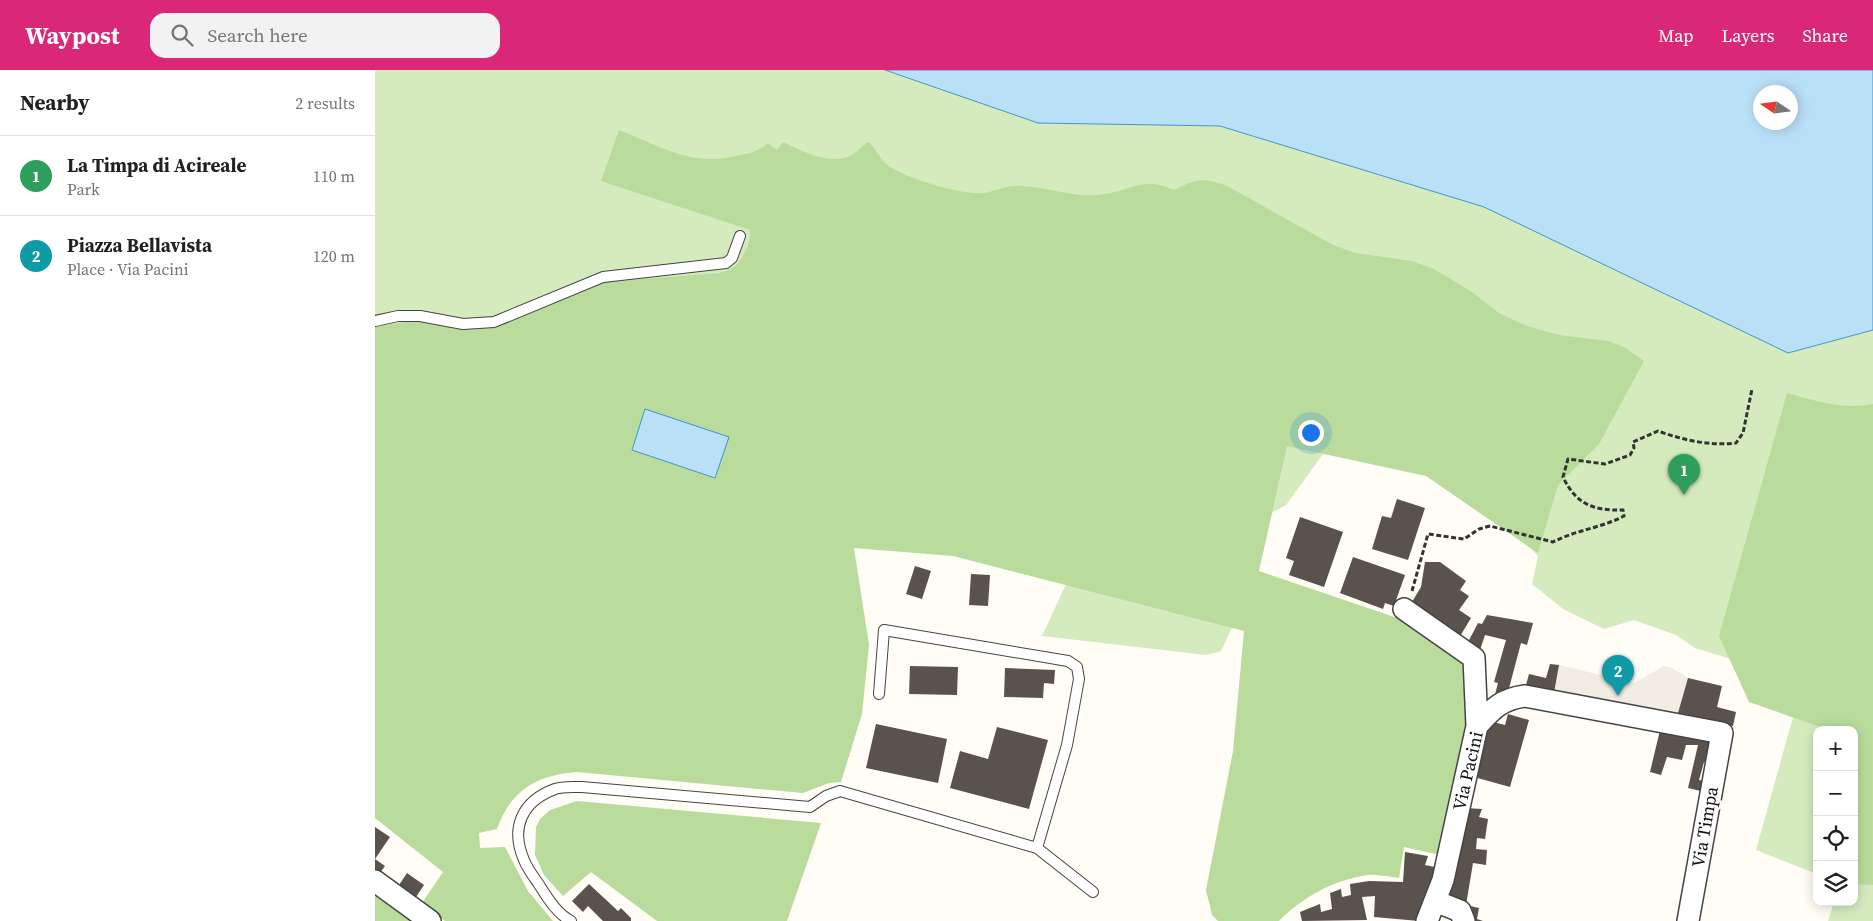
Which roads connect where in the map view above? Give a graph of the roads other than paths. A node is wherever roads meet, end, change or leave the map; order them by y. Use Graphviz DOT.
graph roads {
  1 [pos="740,236"];
  2 [pos="375,321"];
  3 [pos="1403,609"];
  4 [pos="879,694"];
  5 [pos="1477,726"];
  6 [pos="1722,733"];
  7 [pos="1037,848"];
  8 [pos="375,882"];
  9 [pos="1093,892"];
  10 [pos="1435,900"];
  11 [pos="430,921"];
  12 [pos="571,921"];
  13 [pos="1427,921"];
  14 [pos="1464,921"];
  15 [pos="1688,921"];
  1 -- 2 [label="lane"];
  3 -- 5 [label="street"];
  4 -- 7 [label="lane"];
  5 -- 6 [label="street, Via Pacini"];
  5 -- 10 [label="street, Via Pacini"];
  6 -- 15 [label="street, Via Timpa"];
  7 -- 9 [label="lane"];
  7 -- 12 [label="lane"];
  8 -- 11 [label="street"];
  10 -- 13 [label="street, Via Pacini"];
  10 -- 14 [label="street"];
}
